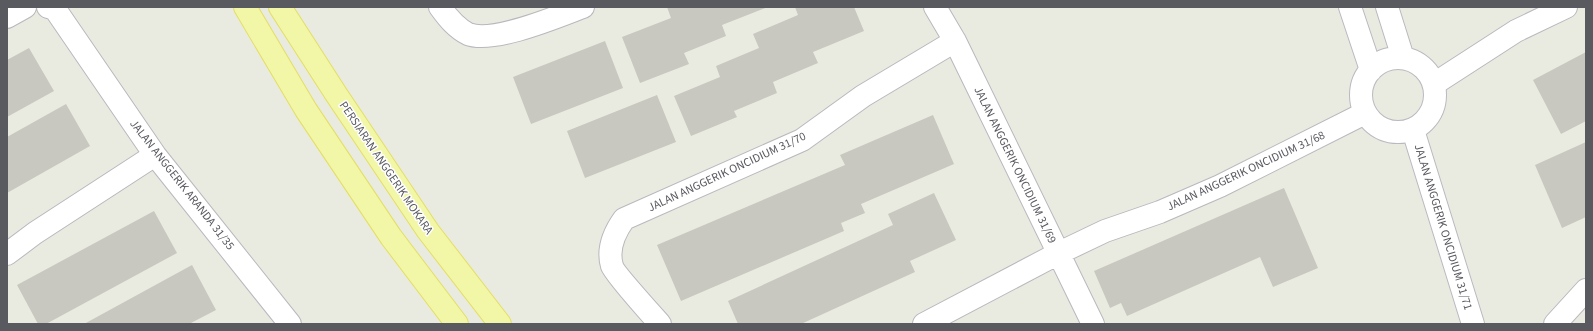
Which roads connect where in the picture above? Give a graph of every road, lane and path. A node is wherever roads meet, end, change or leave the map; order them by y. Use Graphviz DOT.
graph roads {
  1 [pos="25,7"];
  2 [pos="48,7"];
  3 [pos="245,7"];
  4 [pos="280,7"];
  5 [pos="440,7"];
  6 [pos="583,7"];
  7 [pos="935,7"];
  8 [pos="1350,7"];
  9 [pos="1387,7"];
  10 [pos="1566,7"];
  11 [pos="7,17"];
  12 [pos="955,41"];
  13 [pos="1403,58"];
  14 [pos="1371,70"];
  15 [pos="1434,84"];
  16 [pos="1365,112"];
  17 [pos="1413,130"];
  18 [pos="155,155"];
  19 [pos="1059,253"];
  20 [pos="7,254"];
  21 [pos="1586,290"];
  22 [pos="282,321"];
  23 [pos="457,324"];
  24 [pos="500,324"];
  25 [pos="660,324"];
  26 [pos="924,324"];
  27 [pos="1093,324"];
  28 [pos="1473,324"];
  29 [pos="1554,324"];
  1 -- 11 [label="street"];
  2 -- 18 [label="street, JALAN ANGGERIK ARANDA 31/35"];
  3 -- 23 [label="main road"];
  4 -- 24 [label="main road, PERSIARAN ANGGERIK MOKARA"];
  5 -- 6 [label="street"];
  7 -- 12 [label="street, JALAN ANGGERIK ONCIDIUM 31/69"];
  8 -- 14 [label="street"];
  9 -- 13 [label="street"];
  10 -- 15 [label="street"];
  12 -- 19 [label="street, JALAN ANGGERIK ONCIDIUM 31/69"];
  12 -- 25 [label="street, JALAN ANGGERIK ONCIDIUM 31/70"];
  13 -- 14 [label="street"];
  13 -- 15 [label="street"];
  14 -- 16 [label="street"];
  15 -- 17 [label="street"];
  16 -- 17 [label="street"];
  16 -- 19 [label="street, JALAN ANGGERIK ONCIDIUM 31/68"];
  17 -- 28 [label="street, JALAN ANGGERIK ONCIDIUM 31/71"];
  18 -- 20 [label="street"];
  18 -- 22 [label="street, JALAN ANGGERIK ARANDA 31/35"];
  19 -- 26 [label="street"];
  19 -- 27 [label="street, JALAN ANGGERIK ONCIDIUM 31/69"];
  21 -- 29 [label="street"];
}
